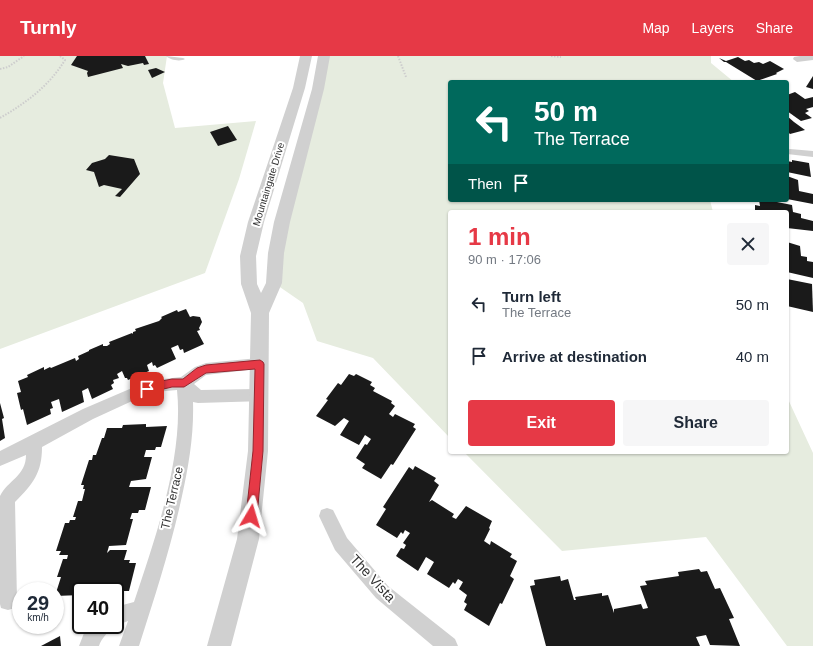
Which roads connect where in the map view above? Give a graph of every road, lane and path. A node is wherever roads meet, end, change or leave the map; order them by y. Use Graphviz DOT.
graph roads {
  1 [pos="24,56"];
  2 [pos="60,56"];
  3 [pos="168,56"];
  4 [pos="306,56"];
  5 [pos="324,56"];
  6 [pos="398,56"];
  7 [pos="551,56"];
  8 [pos="561,57"];
  9 [pos="813,57"];
  10 [pos="183,59"];
  11 [pos="797,59"];
  12 [pos="0,69"];
  13 [pos="406,77"];
  14 [pos="0,118"];
  15 [pos="790,152"];
  16 [pos="813,154"];
  17 [pos="260,313"];
  18 [pos="260,364"];
  19 [pos="184,383"];
  20 [pos="260,395"];
  21 [pos="34,443"];
  22 [pos="0,460"];
  23 [pos="4,498"];
  24 [pos="327,516"];
  25 [pos="8,601"];
  26 [pos="141,610"];
  27 [pos="124,613"];
  28 [pos="94,634"];
  29 [pos="89,646"];
  30 [pos="129,646"];
  31 [pos="219,646"];
  32 [pos="448,646"];
  1 -- 12 [label="path"];
  2 -- 14 [label="path"];
  3 -- 10 [label="lane"];
  4 -- 17 [label="street, Mountaingate Drive"];
  5 -- 17 [label="street, Mountaingate Drive"];
  6 -- 13 [label="path"];
  7 -- 8 [label="path"];
  9 -- 11 [label="street"];
  15 -- 16 [label="street"];
  17 -- 18 [label="street, Mountaingate Drive"];
  18 -- 19 [label="street"];
  18 -- 20 [label="street, Mountaingate Drive"];
  19 -- 20 [label="street"];
  19 -- 21 [label="street"];
  19 -- 26 [label="street, The Terrace"];
  20 -- 31 [label="street, Mountaingate Drive"];
  21 -- 22 [label="street"];
  21 -- 23 [label="street"];
  23 -- 25 [label="street"];
  24 -- 32 [label="street, The Vista"];
  26 -- 27 [label="street"];
  26 -- 30 [label="street, The Terrace"];
  28 -- 29 [label="street"];
}
